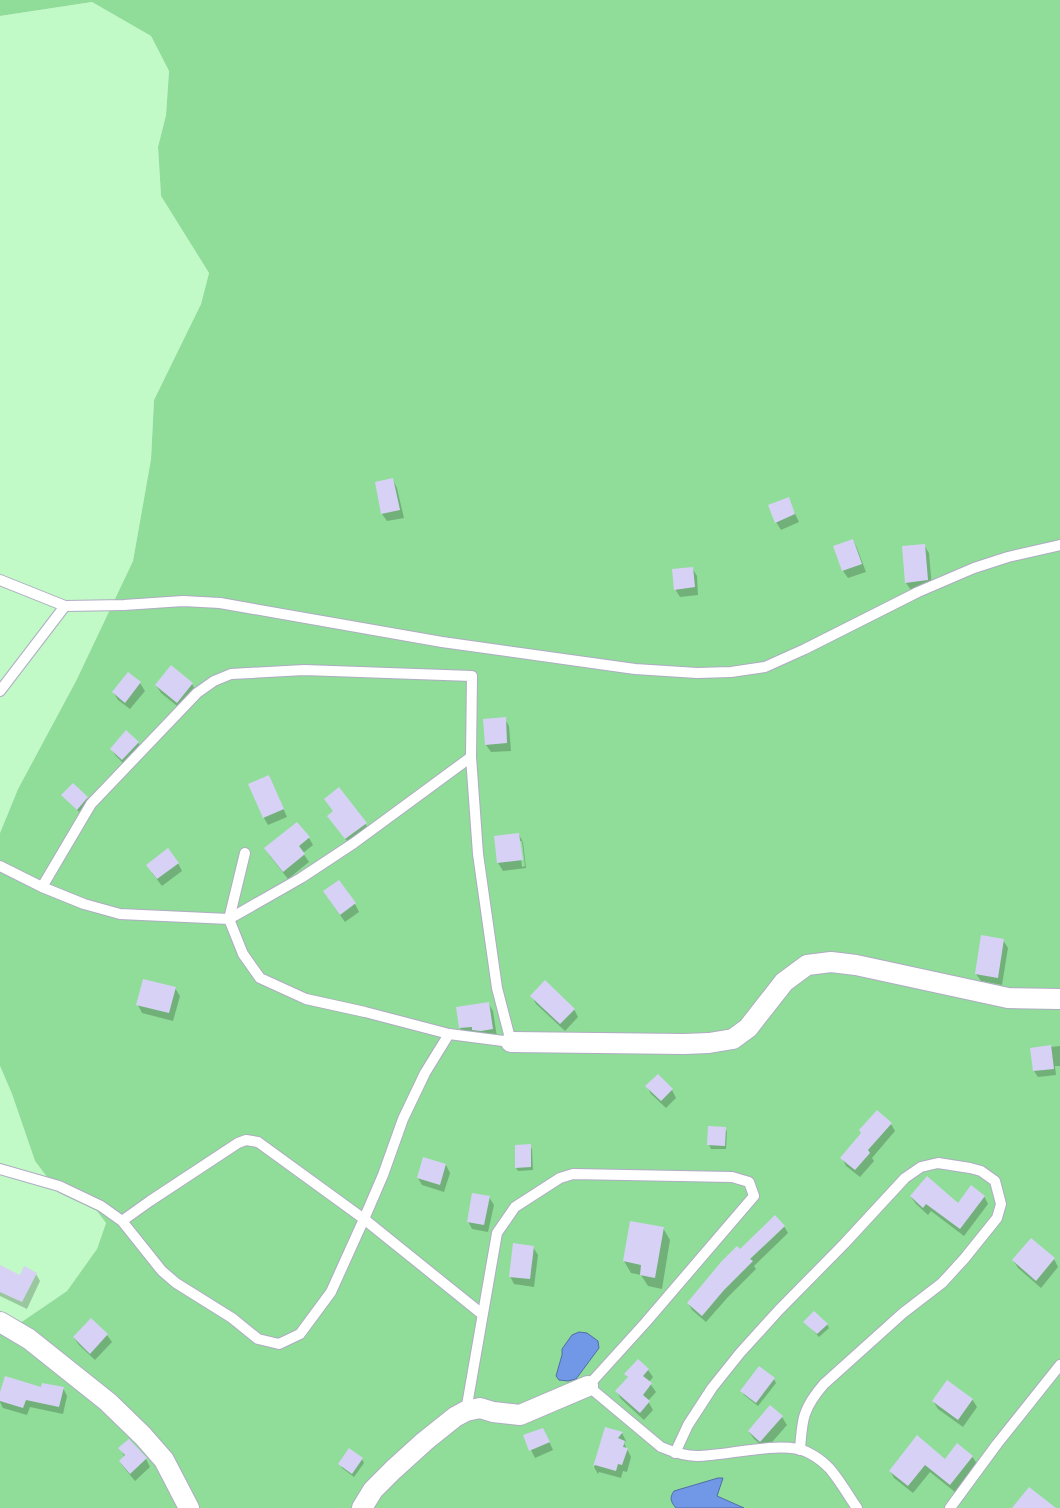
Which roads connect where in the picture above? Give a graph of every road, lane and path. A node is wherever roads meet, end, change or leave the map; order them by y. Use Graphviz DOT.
graph roads {
  1 [pos="1060,545"];
  2 [pos="0,580"];
  3 [pos="64,606"];
  4 [pos="0,691"];
  5 [pos="472,756"];
  6 [pos="245,853"];
  7 [pos="0,866"];
  8 [pos="42,887"];
  9 [pos="229,919"];
  10 [pos="1060,999"];
  11 [pos="449,1034"];
  12 [pos="511,1042"];
  13 [pos="0,1169"];
  14 [pos="364,1219"];
  15 [pos="122,1221"];
  16 [pos="482,1314"];
  17 [pos="0,1322"];
  18 [pos="1060,1365"];
  19 [pos="588,1386"];
  20 [pos="466,1411"];
  21 [pos="800,1450"];
  22 [pos="675,1453"];
  23 [pos="189,1508"];
  24 [pos="362,1508"];
  25 [pos="857,1508"];
  26 [pos="950,1508"];
  1 -- 3 [label="lane"];
  2 -- 3 [label="lane"];
  3 -- 4 [label="lane"];
  5 -- 8 [label="lane"];
  5 -- 9 [label="lane"];
  5 -- 12 [label="lane"];
  6 -- 9 [label="lane"];
  7 -- 8 [label="lane"];
  8 -- 9 [label="lane"];
  9 -- 11 [label="lane"];
  10 -- 12 [label="street"];
  11 -- 12 [label="lane"];
  11 -- 14 [label="lane"];
  13 -- 15 [label="lane"];
  14 -- 15 [label="lane"];
  14 -- 15 [label="lane"];
  14 -- 16 [label="lane"];
  16 -- 19 [label="lane"];
  16 -- 20 [label="lane"];
  17 -- 23 [label="street"];
  18 -- 26 [label="lane"];
  19 -- 20 [label="street"];
  19 -- 22 [label="lane"];
  20 -- 24 [label="street"];
  21 -- 22 [label="lane"];
  21 -- 22 [label="lane"];
  21 -- 25 [label="lane"];
}
